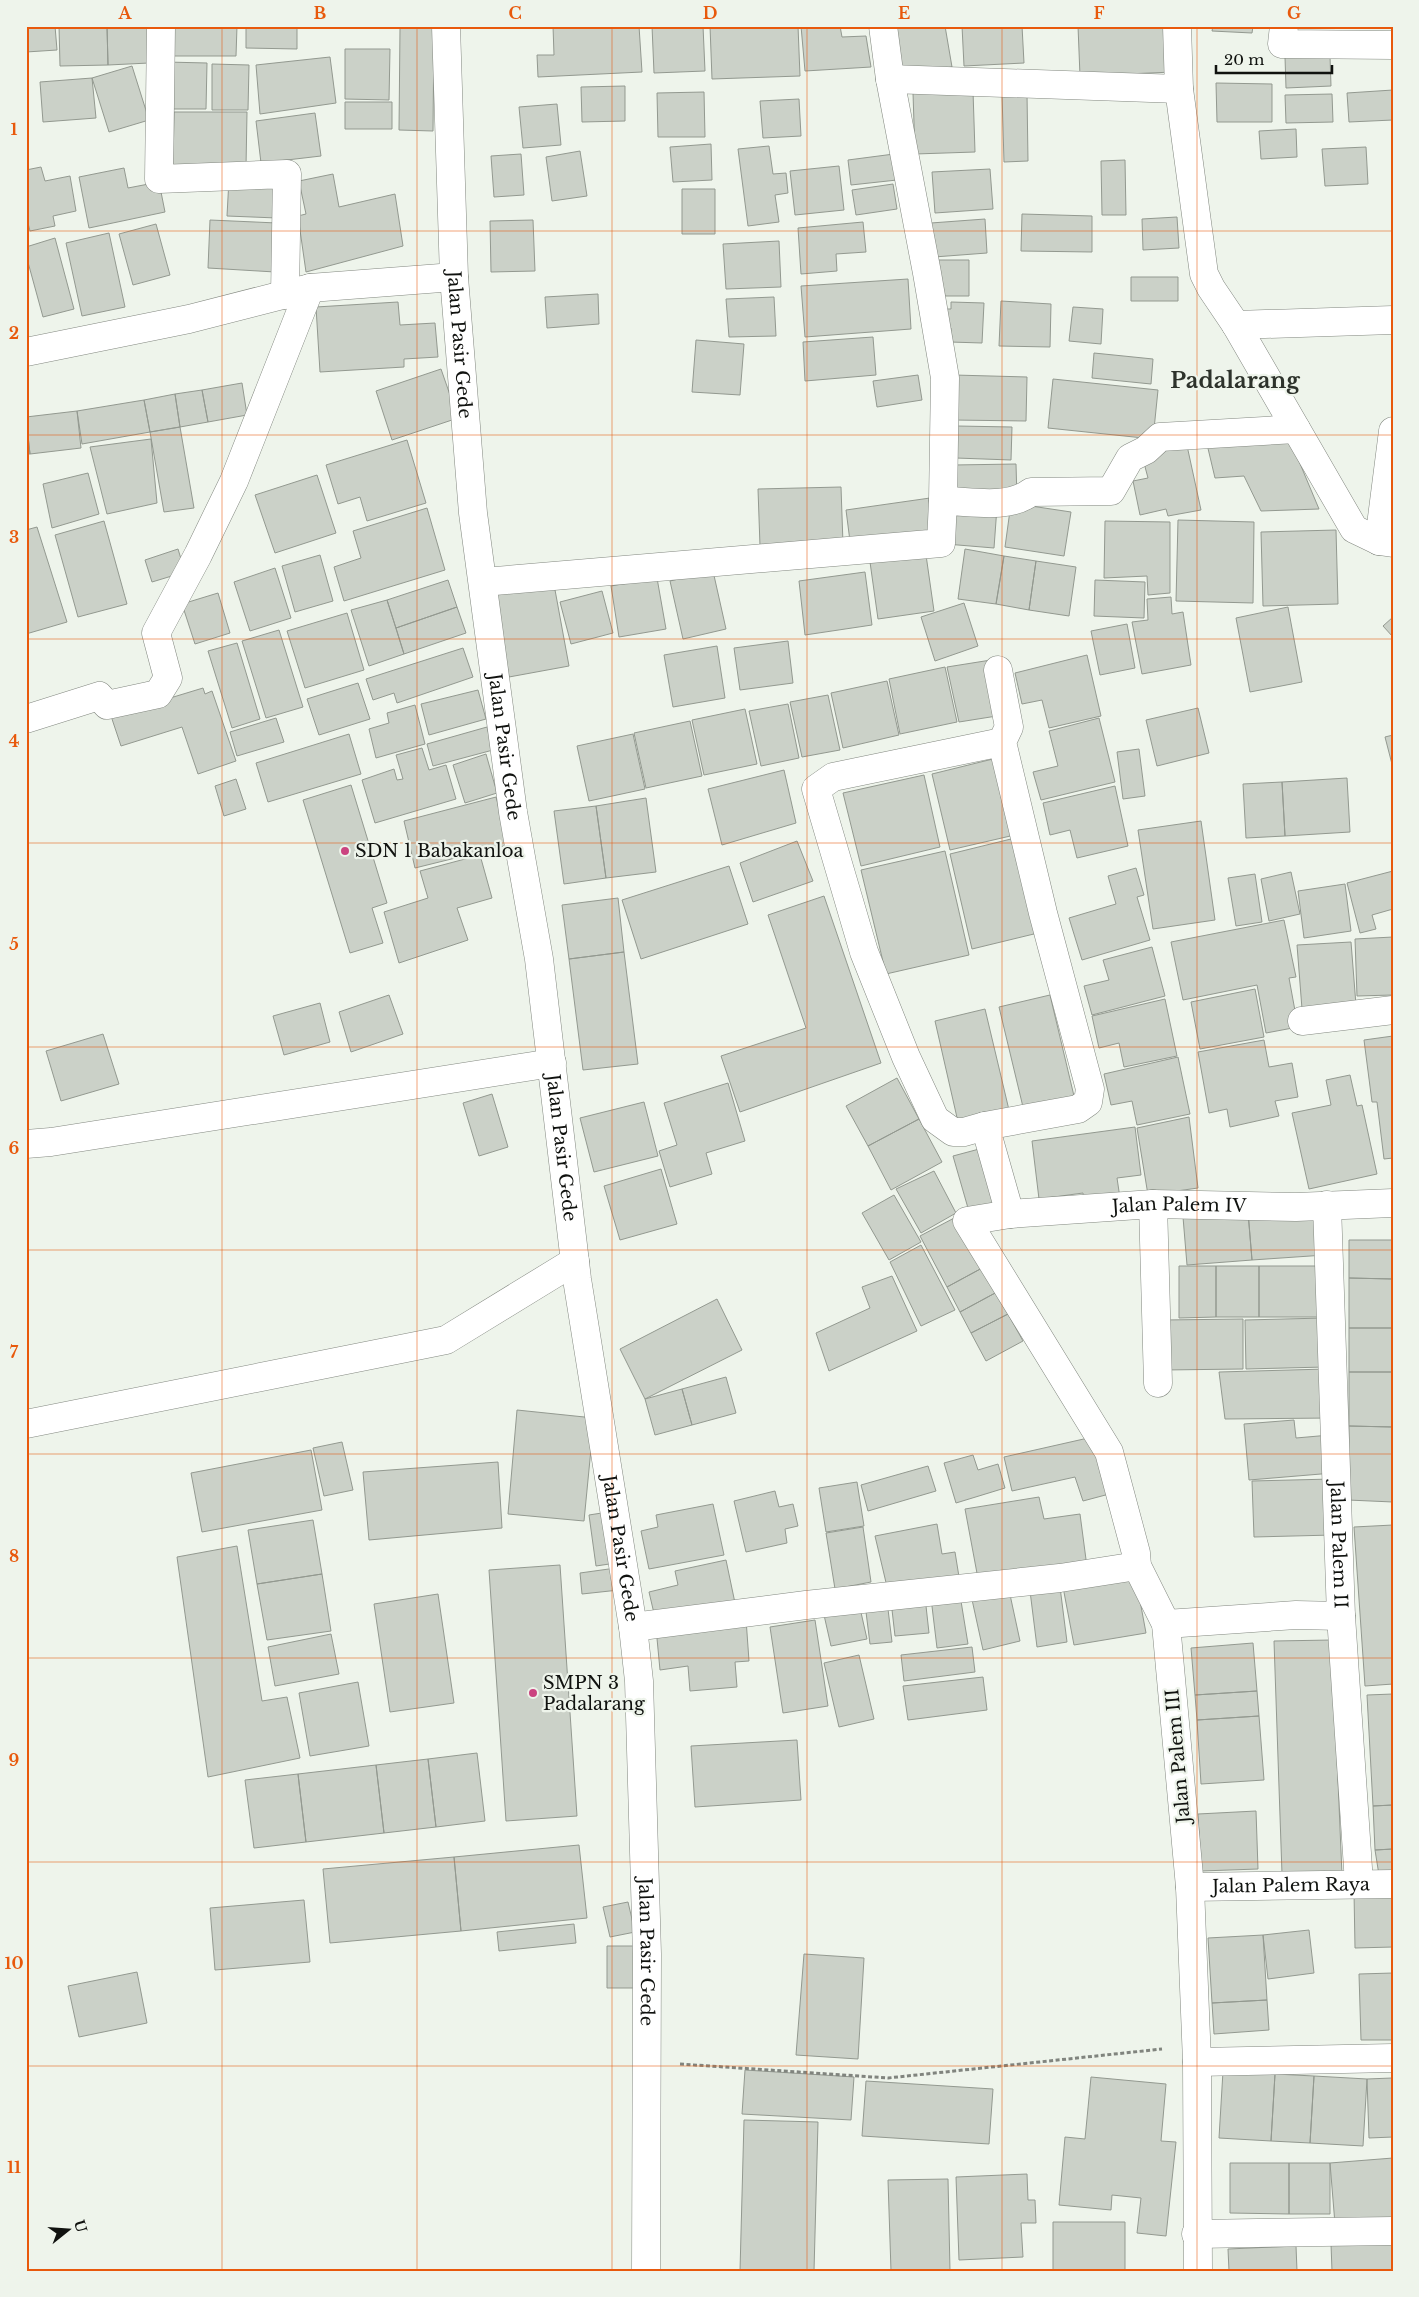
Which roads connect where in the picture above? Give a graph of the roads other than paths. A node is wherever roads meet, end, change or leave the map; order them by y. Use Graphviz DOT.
graph roads {
  1 [pos="161,26"];
  2 [pos="446,26"];
  3 [pos="883,26"];
  4 [pos="1178,26"];
  5 [pos="1284,26"];
  6 [pos="1393,45"];
  7 [pos="890,79"];
  8 [pos="1179,89"];
  9 [pos="454,278"];
  10 [pos="297,292"];
  11 [pos="1393,320"];
  12 [pos="1236,325"];
  13 [pos="26,352"];
  14 [pos="1296,429"];
  15 [pos="1393,431"];
  16 [pos="943,501"];
  17 [pos="1386,542"];
  18 [pos="483,582"];
  19 [pos="998,670"];
  20 [pos="26,719"];
  21 [pos="1002,742"];
  22 [pos="1393,1010"];
  23 [pos="1302,1021"];
  24 [pos="552,1063"];
  25 [pos="985,1126"];
  26 [pos="26,1144"];
  27 [pos="1393,1203"];
  28 [pos="1153,1204"];
  29 [pos="1327,1205"];
  30 [pos="1010,1214"];
  31 [pos="575,1261"];
  32 [pos="1158,1383"];
  33 [pos="26,1424"];
  34 [pos="1137,1566"];
  35 [pos="1341,1616"];
  36 [pos="1166,1624"];
  37 [pos="633,1627"];
  38 [pos="1359,1883"];
  39 [pos="1393,1884"];
  40 [pos="1190,1888"];
  41 [pos="1197,2054"];
  42 [pos="1393,2058"];
  43 [pos="1393,2231"];
  44 [pos="1196,2234"];
  45 [pos="646,2271"];
  46 [pos="1198,2271"];
  1 -- 10 [label="street"];
  2 -- 9 [label="street, Jalan Pasir Gede"];
  3 -- 7 [label="street"];
  4 -- 8 [label="street"];
  5 -- 6 [label="street"];
  7 -- 8 [label="street"];
  7 -- 16 [label="street"];
  8 -- 12 [label="street"];
  9 -- 10 [label="street"];
  9 -- 18 [label="street, Jalan Pasir Gede"];
  10 -- 13 [label="street"];
  10 -- 20 [label="street"];
  11 -- 12 [label="street"];
  12 -- 14 [label="street"];
  14 -- 16 [label="street"];
  14 -- 17 [label="street"];
  15 -- 17 [label="street"];
  16 -- 18 [label="street"];
  18 -- 24 [label="street, Jalan Pasir Gede"];
  19 -- 21 [label="street"];
  21 -- 25 [label="street"];
  21 -- 25 [label="street"];
  22 -- 23 [label="street"];
  24 -- 26 [label="street"];
  24 -- 31 [label="street, Jalan Pasir Gede"];
  25 -- 30 [label="street"];
  27 -- 29 [label="street, Jalan Palem IV"];
  28 -- 29 [label="street, Jalan Palem IV"];
  28 -- 30 [label="street, Jalan Palem IV"];
  28 -- 32 [label="street"];
  29 -- 35 [label="street, Jalan Palem II"];
  30 -- 34 [label="street, Jalan Palem IV"];
  31 -- 33 [label="street"];
  31 -- 37 [label="street, Jalan Pasir Gede"];
  34 -- 36 [label="street"];
  34 -- 37 [label="street"];
  35 -- 36 [label="street"];
  35 -- 38 [label="street, Jalan Palem II"];
  36 -- 40 [label="street, Jalan Palem III"];
  37 -- 45 [label="street, Jalan Pasir Gede"];
  38 -- 39 [label="street, Jalan Palem Raya"];
  38 -- 40 [label="street, Jalan Palem Raya"];
  40 -- 41 [label="street, Jalan Palem III"];
  41 -- 42 [label="street"];
  41 -- 44 [label="street, Jalan Palem III"];
  43 -- 44 [label="street"];
  44 -- 46 [label="street, Jalan Palem III"];
}
